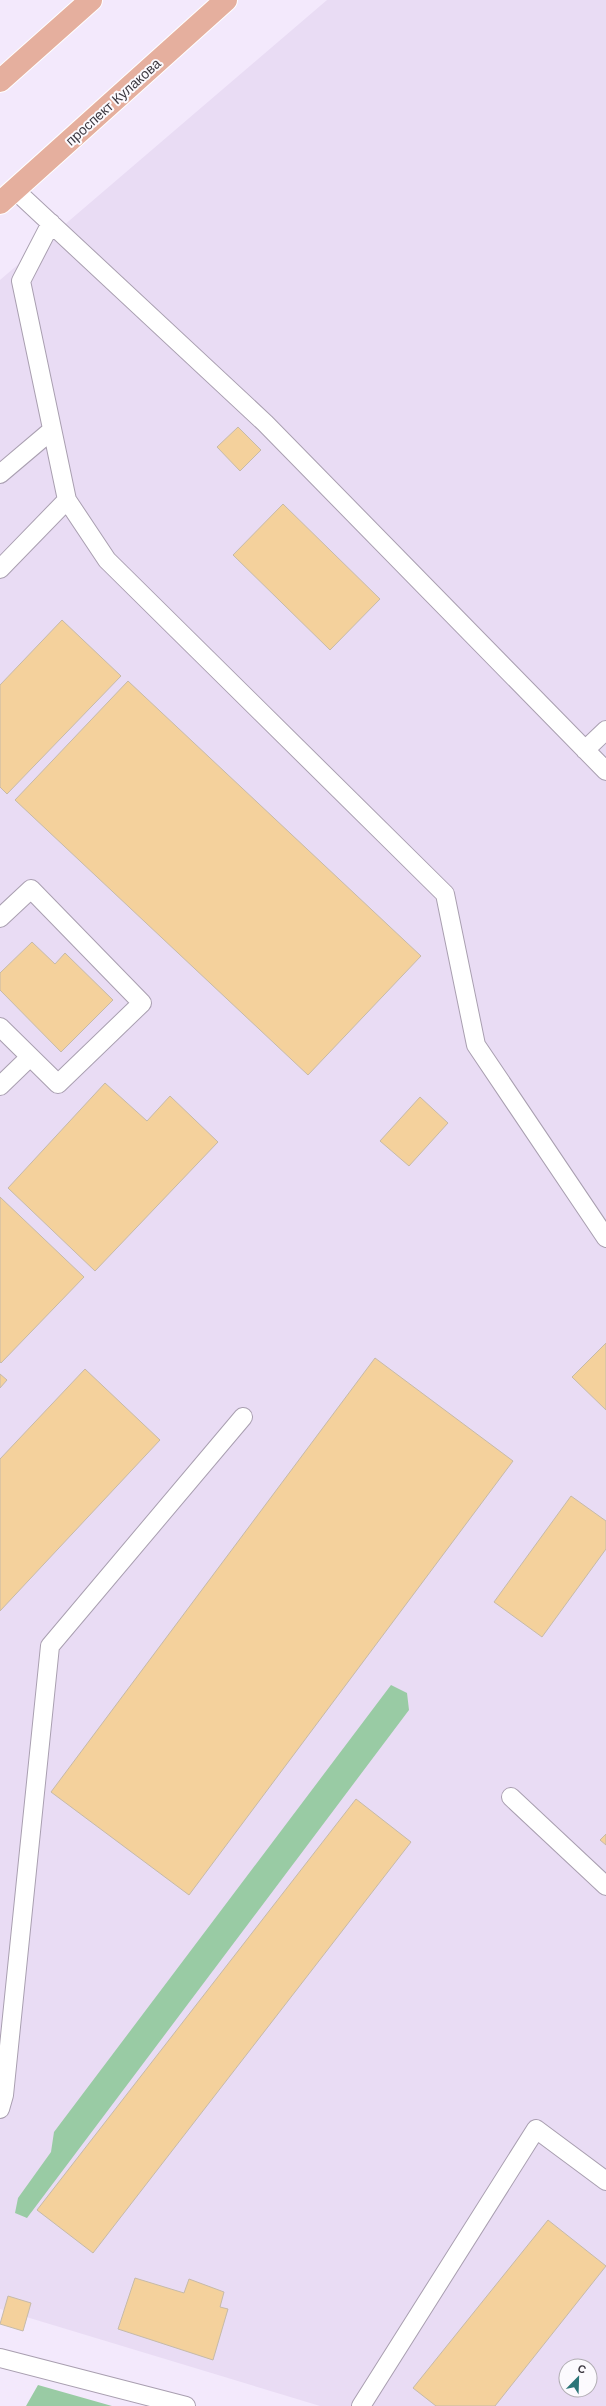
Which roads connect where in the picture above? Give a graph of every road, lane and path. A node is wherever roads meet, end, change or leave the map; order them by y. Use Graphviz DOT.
graph roads {
  1 [pos="91,0"];
  2 [pos="226,0"];
  3 [pos="0,81"];
  4 [pos="8,197"];
  5 [pos="51,223"];
  6 [pos="52,430"];
  7 [pos="0,474"];
  8 [pos="67,500"];
  9 [pos="0,569"];
  10 [pos="606,730"];
  11 [pos="585,750"];
  12 [pos="606,771"];
  13 [pos="0,918"];
  14 [pos="0,1027"];
  15 [pos="30,1057"];
  16 [pos="0,1086"];
  17 [pos="606,1238"];
  18 [pos="244,1417"];
  19 [pos="511,1798"];
  20 [pos="606,1886"];
  21 [pos="0,2108"];
  22 [pos="606,2181"];
  23 [pos="0,2358"];
  24 [pos="186,2406"];
  25 [pos="361,2406"];
  1 -- 3 [label="main road"];
  2 -- 4 [label="main road, проспект Кулакова"];
  4 -- 5 [label="lane"];
  5 -- 6 [label="lane"];
  5 -- 11 [label="lane"];
  6 -- 7 [label="lane"];
  6 -- 8 [label="lane"];
  8 -- 9 [label="lane"];
  8 -- 17 [label="lane"];
  10 -- 11 [label="lane"];
  11 -- 12 [label="lane"];
  13 -- 15 [label="lane"];
  14 -- 15 [label="lane"];
  15 -- 16 [label="lane"];
  18 -- 21 [label="lane"];
  19 -- 20 [label="lane"];
  22 -- 25 [label="lane"];
  23 -- 24 [label="lane"];
}
